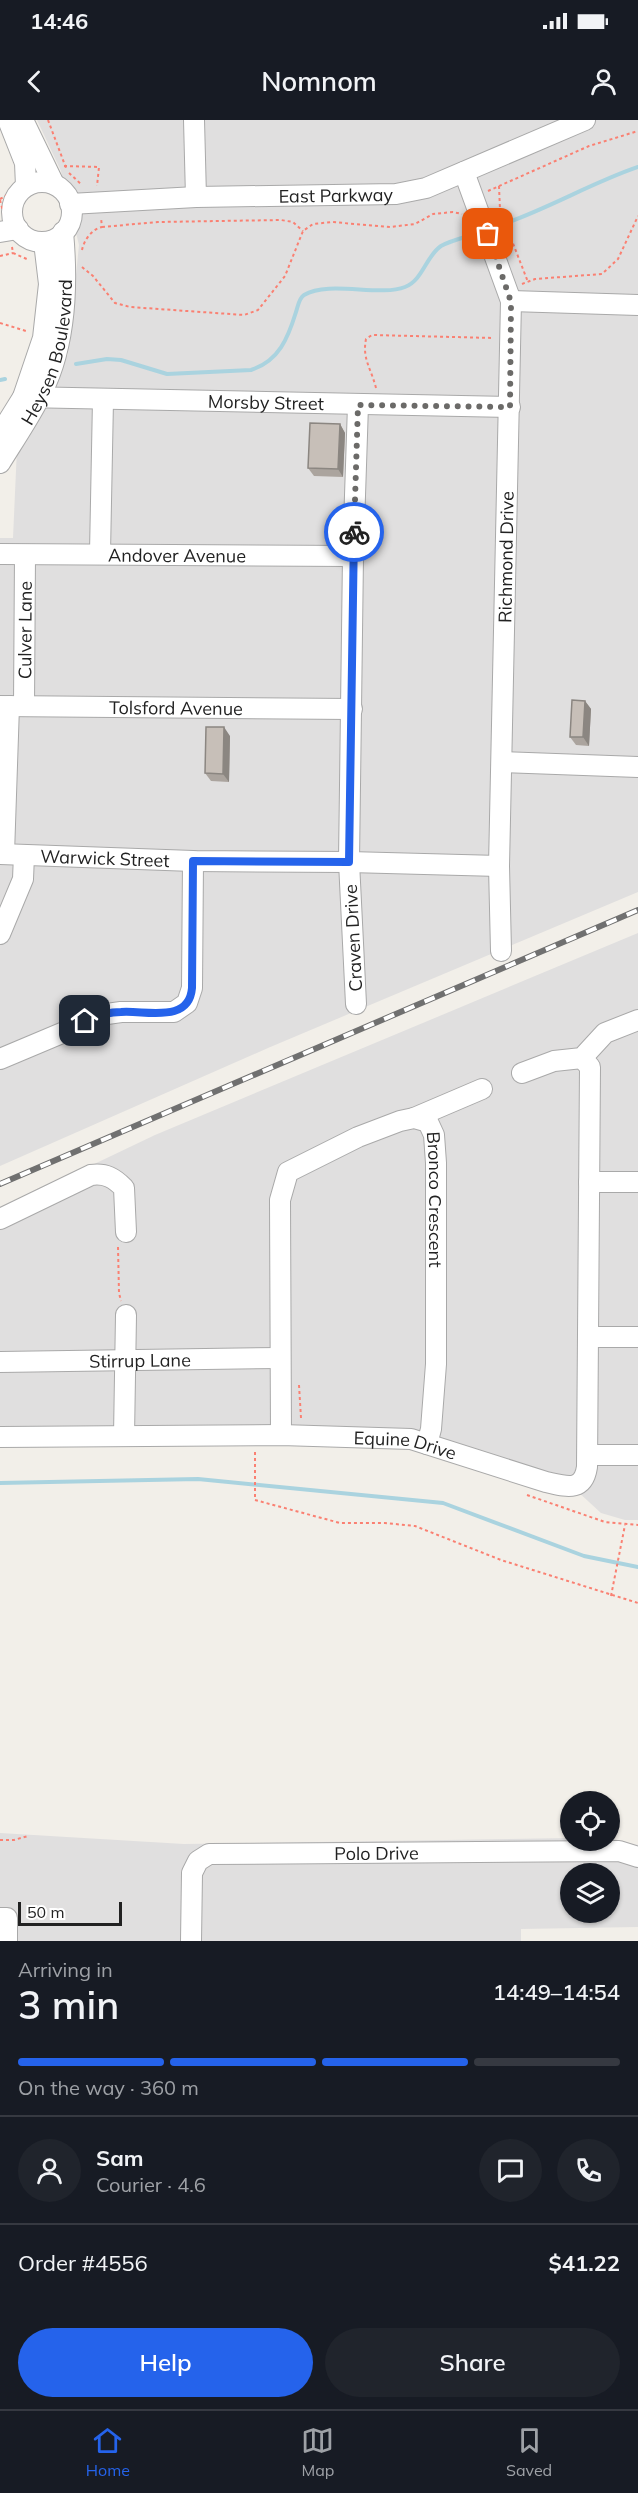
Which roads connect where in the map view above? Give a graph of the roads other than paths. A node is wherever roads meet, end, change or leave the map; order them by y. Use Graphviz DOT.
graph roads {
  1 [pos="8,120"];
  2 [pos="23,120"];
  3 [pos="194,120"];
  4 [pos="580,121"];
  5 [pos="464,172"];
  6 [pos="55,173"];
  7 [pos="196,197"];
  8 [pos="8,200"];
  9 [pos="70,204"];
  10 [pos="8,231"];
  11 [pos="63,232"];
  12 [pos="44,242"];
  13 [pos="56,262"];
  14 [pos="509,295"];
  15 [pos="638,305"];
  16 [pos="30,398"];
  17 [pos="103,400"];
  18 [pos="366,405"];
  19 [pos="510,407"];
  20 [pos="0,434"];
  21 [pos="0,463"];
  22 [pos="100,553"];
  23 [pos="1,554"];
  24 [pos="26,555"];
  25 [pos="353,556"];
  26 [pos="11,706"];
  27 [pos="352,709"];
  28 [pos="502,762"];
  29 [pos="638,767"];
  30 [pos="2,854"];
  31 [pos="24,855"];
  32 [pos="193,861"];
  33 [pos="349,862"];
  34 [pos="499,866"];
  35 [pos="0,934"];
  36 [pos="501,951"];
  37 [pos="356,1004"];
  38 [pos="638,1020"];
  39 [pos="582,1058"];
  40 [pos="0,1059"];
  41 [pos="522,1073"];
  42 [pos="482,1089"];
  43 [pos="414,1118"];
  44 [pos="589,1182"];
  45 [pos="638,1182"];
  46 [pos="0,1219"];
  47 [pos="126,1232"];
  48 [pos="126,1315"];
  49 [pos="589,1337"];
  50 [pos="638,1337"];
  51 [pos="280,1358"];
  52 [pos="125,1361"];
  53 [pos="0,1362"];
  54 [pos="281,1435"];
  55 [pos="124,1436"];
  56 [pos="0,1437"];
  57 [pos="427,1444"];
  58 [pos="588,1455"];
  59 [pos="638,1455"];
  60 [pos="638,1857"];
  61 [pos="0,1918"];
  62 [pos="7,1941"];
  63 [pos="191,1941"];
  1 -- 8 [label="street"];
  2 -- 6 [label="street"];
  3 -- 7 [label="street"];
  4 -- 5 [label="street, East Parkway"];
  5 -- 7 [label="street, East Parkway"];
  5 -- 14 [label="street, Richmond Drive"];
  6 -- 8 [label="street"];
  6 -- 9 [label="street"];
  7 -- 9 [label="street, East Parkway"];
  8 -- 10 [label="street"];
  9 -- 11 [label="street"];
  10 -- 12 [label="street"];
  11 -- 12 [label="street"];
  11 -- 13 [label="street, Heysen Boulevard"];
  12 -- 13 [label="street, Heysen Boulevard"];
  13 -- 16 [label="street, Heysen Boulevard"];
  14 -- 15 [label="street"];
  14 -- 19 [label="street, Richmond Drive"];
  16 -- 17 [label="street, Morsby Street"];
  16 -- 20 [label="street, Heysen Boulevard"];
  16 -- 21 [label="street, Heysen Boulevard"];
  17 -- 18 [label="street, Morsby Street"];
  17 -- 22 [label="street"];
  18 -- 19 [label="street, Morsby Street"];
  18 -- 25 [label="street, Craven Drive"];
  19 -- 28 [label="street, Richmond Drive"];
  22 -- 24 [label="street, Andover Avenue"];
  22 -- 25 [label="street, Andover Avenue"];
  23 -- 24 [label="street, Andover Avenue"];
  24 -- 26 [label="street, Culver Lane"];
  25 -- 27 [label="street, Craven Drive"];
  26 -- 27 [label="street, Tolsford Avenue"];
  26 -- 30 [label="street, Culver Lane"];
  27 -- 33 [label="street, Craven Drive"];
  28 -- 29 [label="street"];
  28 -- 34 [label="street, Richmond Drive"];
  30 -- 31 [label="street, Warwick Street"];
  31 -- 32 [label="street, Warwick Street"];
  31 -- 35 [label="street"];
  32 -- 33 [label="street, Warwick Street"];
  32 -- 40 [label="street"];
  33 -- 34 [label="street, Warwick Street"];
  33 -- 37 [label="street, Craven Drive"];
  34 -- 36 [label="street, Richmond Drive"];
  38 -- 39 [label="street"];
  39 -- 41 [label="street"];
  39 -- 44 [label="street, Equine Drive"];
  42 -- 43 [label="street"];
  43 -- 51 [label="street, Bronco Crescent"];
  43 -- 57 [label="street, Bronco Crescent"];
  44 -- 45 [label="street"];
  44 -- 49 [label="street, Equine Drive"];
  46 -- 47 [label="street"];
  48 -- 52 [label="street"];
  49 -- 50 [label="street"];
  49 -- 58 [label="street, Equine Drive"];
  51 -- 52 [label="street, Stirrup Lane"];
  51 -- 54 [label="street, Bronco Crescent"];
  52 -- 53 [label="street, Stirrup Lane"];
  52 -- 55 [label="street"];
  54 -- 55 [label="street, Equine Drive"];
  54 -- 57 [label="street, Equine Drive"];
  55 -- 56 [label="street, Equine Drive"];
  57 -- 58 [label="street, Equine Drive"];
  58 -- 59 [label="street"];
  60 -- 63 [label="street, Polo Drive"];
  61 -- 62 [label="street"];
}
